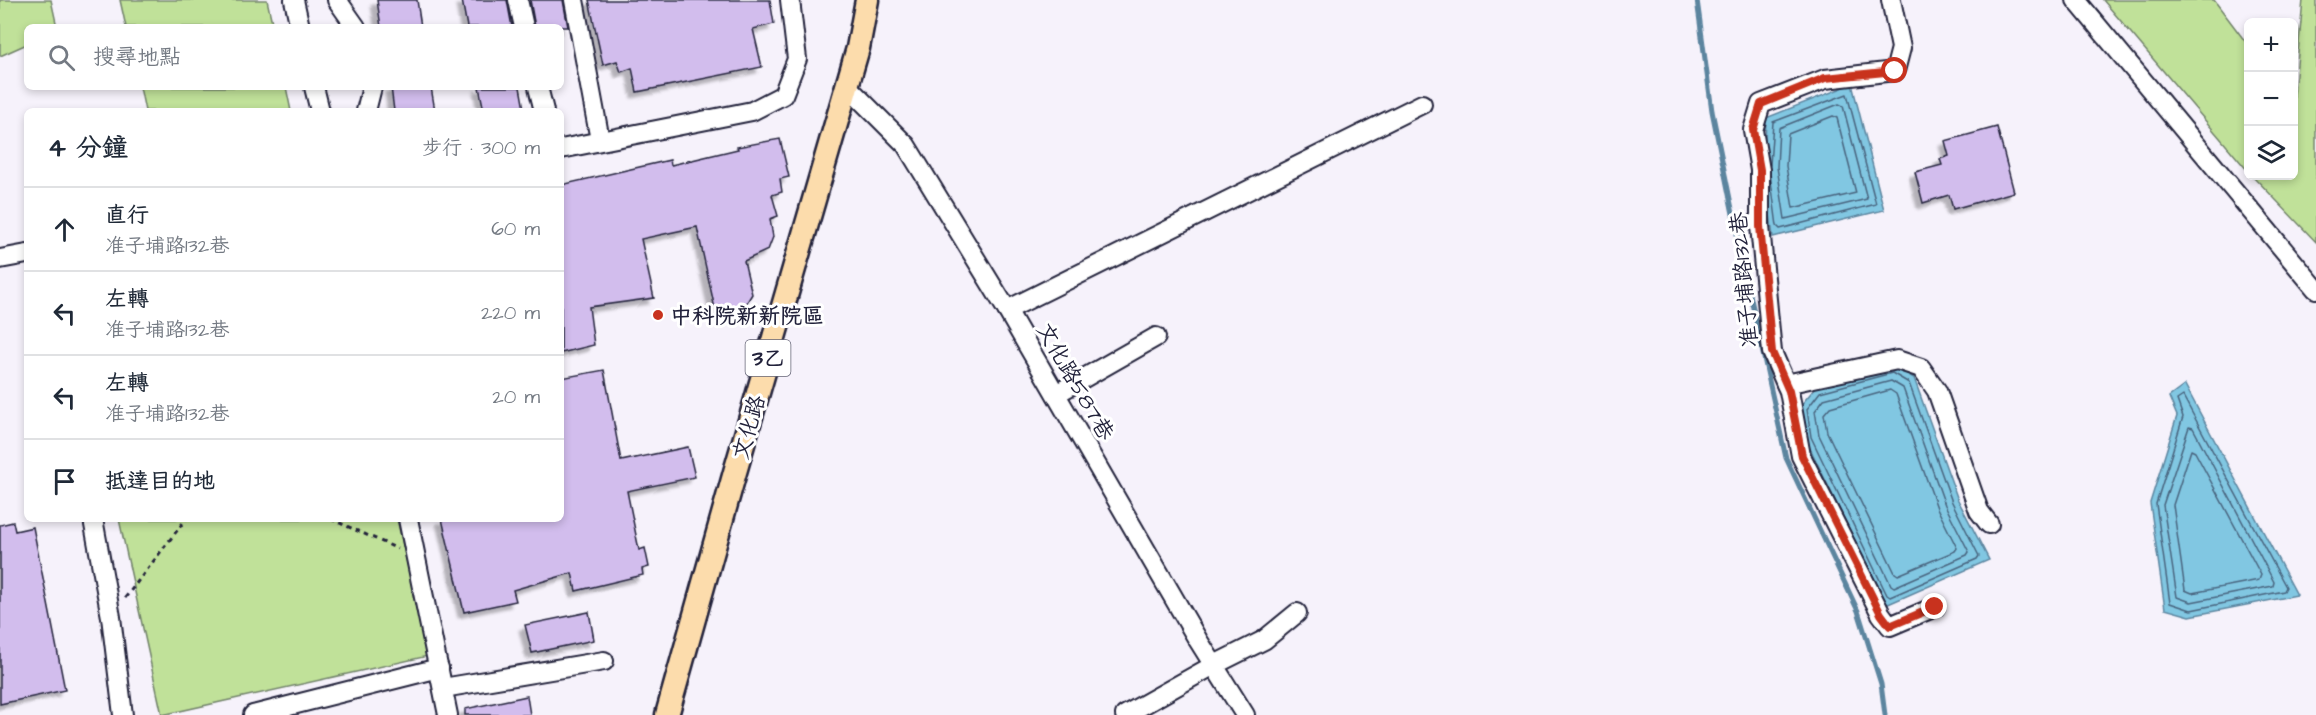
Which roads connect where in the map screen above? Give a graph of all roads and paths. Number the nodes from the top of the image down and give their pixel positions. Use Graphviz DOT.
graph roads {
  1 [pos="294,0"];
  2 [pos="337,0"];
  3 [pos="518,0"];
  4 [pos="574,0"];
  5 [pos="790,0"];
  6 [pos="867,0"];
  7 [pos="1891,0"];
  8 [pos="2076,0"];
  9 [pos="299,24"];
  10 [pos="355,24"];
  11 [pos="523,24"];
  12 [pos="847,86"];
  13 [pos="315,90"];
  14 [pos="371,90"];
  15 [pos="539,90"];
  16 [pos="1422,104"];
  17 [pos="319,108"];
  18 [pos="367,108"];
  19 [pos="543,108"];
  20 [pos="600,140"];
  21 [pos="564,148"];
  22 [pos="24,255"];
  23 [pos="0,259"];
  24 [pos="2316,289"];
  25 [pos="1008,310"];
  26 [pos="1156,337"];
  27 [pos="1786,384"];
  28 [pos="1056,394"];
  29 [pos="94,522"];
  30 [pos="184,522"];
  31 [pos="338,522"];
  32 [pos="409,522"];
  33 [pos="1989,524"];
  34 [pos="416,557"];
  35 [pos="1935,607"];
  36 [pos="1297,613"];
  37 [pos="111,617"];
  38 [pos="604,661"];
  39 [pos="1214,665"];
  40 [pos="439,668"];
  41 [pos="443,688"];
  42 [pos="123,715"];
  43 [pos="253,715"];
  44 [pos="448,715"];
  45 [pos="667,715"];
  46 [pos="1125,715"];
  47 [pos="1245,715"];
  1 -- 9 [label="lane"];
  2 -- 10 [label="lane"];
  3 -- 11 [label="lane"];
  4 -- 20 [label="lane"];
  5 -- 20 [label="lane"];
  6 -- 12 [label="main road, 文化路 / 3乙"];
  7 -- 27 [label="lane, 准子埔路132巷"];
  8 -- 24 [label="lane"];
  12 -- 25 [label="lane, 文化路587巷"];
  12 -- 45 [label="main road, 文化路 / 3乙"];
  13 -- 17 [label="lane"];
  14 -- 18 [label="lane"];
  15 -- 19 [label="lane"];
  16 -- 25 [label="lane"];
  20 -- 21 [label="lane"];
  22 -- 23 [label="lane"];
  25 -- 28 [label="lane, 文化路587巷"];
  26 -- 28 [label="lane"];
  27 -- 33 [label="lane"];
  27 -- 35 [label="lane, 准子埔路132巷"];
  28 -- 39 [label="lane, 文化路587巷"];
  29 -- 37 [label="lane"];
  30 -- 37 [label="path"];
  31 -- 34 [label="path"];
  32 -- 34 [label="lane"];
  34 -- 40 [label="lane"];
  36 -- 39 [label="lane"];
  37 -- 42 [label="lane"];
  38 -- 41 [label="lane"];
  39 -- 46 [label="lane"];
  39 -- 47 [label="lane, 文化路587巷"];
  40 -- 41 [label="lane"];
  40 -- 43 [label="lane"];
  41 -- 44 [label="lane"];
}
